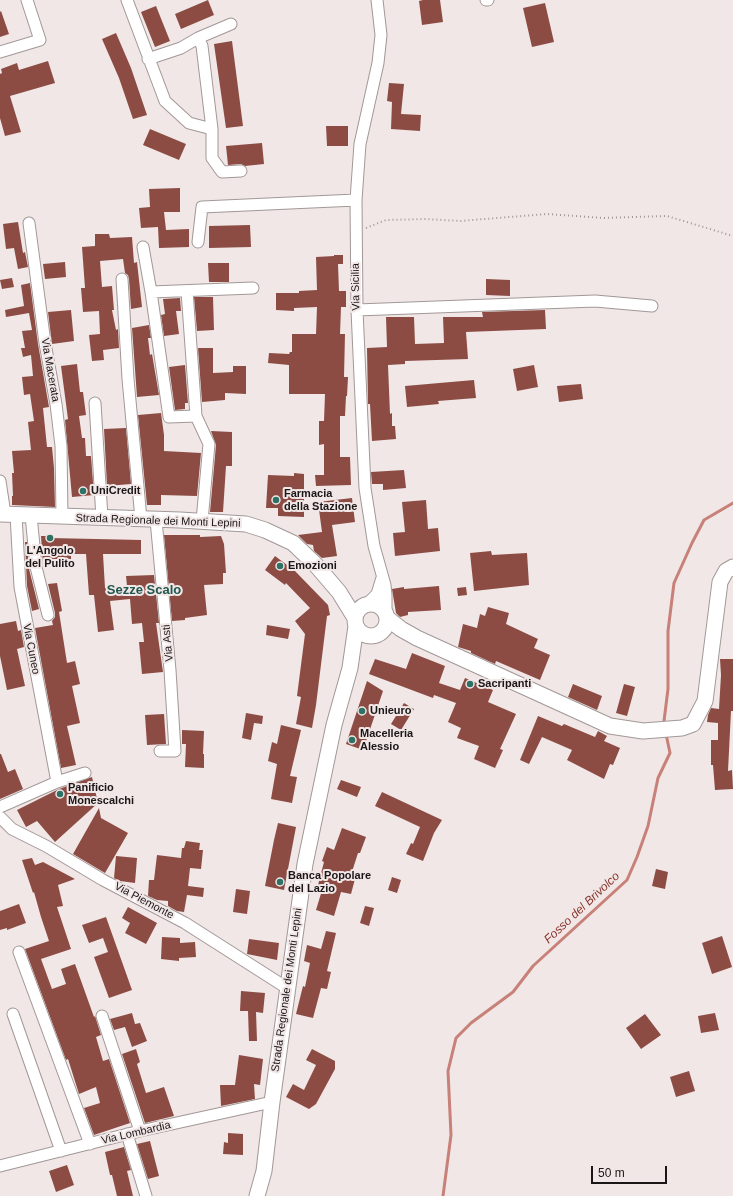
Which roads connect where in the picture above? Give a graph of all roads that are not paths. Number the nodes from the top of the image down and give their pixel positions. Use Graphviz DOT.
graph roads {
  1 [pos="27,0"];
  2 [pos="127,0"];
  3 [pos="377,0"];
  4 [pos="231,24"];
  5 [pos="198,38"];
  6 [pos="0,52"];
  7 [pos="148,59"];
  8 [pos="212,129"];
  9 [pos="241,171"];
  10 [pos="356,200"];
  11 [pos="30,223"];
  12 [pos="198,242"];
  13 [pos="143,247"];
  14 [pos="122,279"];
  15 [pos="253,288"];
  16 [pos="187,291"];
  17 [pos="151,292"];
  18 [pos="652,306"];
  19 [pos="356,310"];
  20 [pos="95,404"];
  21 [pos="196,416"];
  22 [pos="0,480"];
  23 [pos="7,514"];
  24 [pos="31,515"];
  25 [pos="62,517"];
  26 [pos="102,518"];
  27 [pos="148,520"];
  28 [pos="202,521"];
  29 [pos="733,567"];
  30 [pos="382,576"];
  31 [pos="339,592"];
  32 [pos="366,605"];
  33 [pos="48,615"];
  34 [pos="386,616"];
  35 [pos="356,622"];
  36 [pos="376,635"];
  37 [pos="417,638"];
  38 [pos="350,668"];
  39 [pos="160,751"];
  40 [pos="85,773"];
  41 [pos="57,782"];
  42 [pos="0,807"];
  43 [pos="0,817"];
  44 [pos="19,952"];
  45 [pos="287,988"];
  46 [pos="13,1014"];
  47 [pos="102,1016"];
  48 [pos="272,1102"];
  49 [pos="140,1131"];
  50 [pos="127,1134"];
  51 [pos="90,1144"];
  52 [pos="61,1150"];
  53 [pos="0,1166"];
  54 [pos="146,1196"];
  55 [pos="257,1196"];
  1 -- 6 [label="street"];
  2 -- 7 [label="street"];
  3 -- 10 [label="street, Via Sicilia"];
  4 -- 5 [label="street"];
  5 -- 7 [label="street"];
  5 -- 8 [label="street"];
  7 -- 8 [label="street"];
  8 -- 9 [label="street"];
  10 -- 12 [label="street"];
  10 -- 19 [label="street, Via Sicilia"];
  11 -- 25 [label="street, Via Macerata"];
  13 -- 17 [label="street"];
  14 -- 27 [label="street"];
  15 -- 16 [label="street"];
  16 -- 17 [label="street"];
  16 -- 21 [label="street"];
  17 -- 21 [label="street"];
  18 -- 19 [label="street"];
  19 -- 30 [label="street, Via Sicilia"];
  20 -- 26 [label="street"];
  21 -- 28 [label="street"];
  22 -- 23 [label="street, Via Cuneo"];
  23 -- 24 [label="street, Strada Regionale dei Monti Lepini"];
  23 -- 41 [label="street, Via Cuneo"];
  24 -- 25 [label="street, Strada Regionale dei Monti Lepini"];
  24 -- 33 [label="street"];
  25 -- 26 [label="street, Strada Regionale dei Monti Lepini"];
  26 -- 27 [label="street, Strada Regionale dei Monti Lepini"];
  27 -- 28 [label="street, Strada Regionale dei Monti Lepini"];
  27 -- 39 [label="street, Via Asti"];
  28 -- 31 [label="street, Strada Regionale dei Monti Lepini"];
  29 -- 37 [label="street"];
  30 -- 32 [label="street"];
  30 -- 34 [label="street, Via Sicilia"];
  31 -- 32 [label="street, Strada Regionale dei Monti Lepini"];
  31 -- 35 [label="street, Strada Regionale dei Monti Lepini"];
  32 -- 34 [label="street"];
  32 -- 35 [label="street"];
  34 -- 36 [label="street"];
  34 -- 37 [label="street"];
  35 -- 36 [label="street"];
  35 -- 38 [label="street, Strada Regionale dei Monti Lepini"];
  36 -- 37 [label="street"];
  36 -- 38 [label="street, Strada Regionale dei Monti Lepini"];
  38 -- 45 [label="street, Strada Regionale dei Monti Lepini"];
  40 -- 41 [label="street"];
  41 -- 42 [label="street"];
  43 -- 45 [label="street, Via Piemonte"];
  44 -- 51 [label="street"];
  45 -- 48 [label="street, Strada Regionale dei Monti Lepini"];
  46 -- 52 [label="street"];
  47 -- 49 [label="street"];
  48 -- 49 [label="street, Via Lombardia"];
  48 -- 55 [label="street, Strada Regionale dei Monti Lepini"];
  49 -- 50 [label="street, Via Lombardia"];
  50 -- 51 [label="street, Via Lombardia"];
  50 -- 54 [label="street"];
  51 -- 52 [label="street, Via Lombardia"];
  52 -- 53 [label="street, Via Lombardia"];
}
